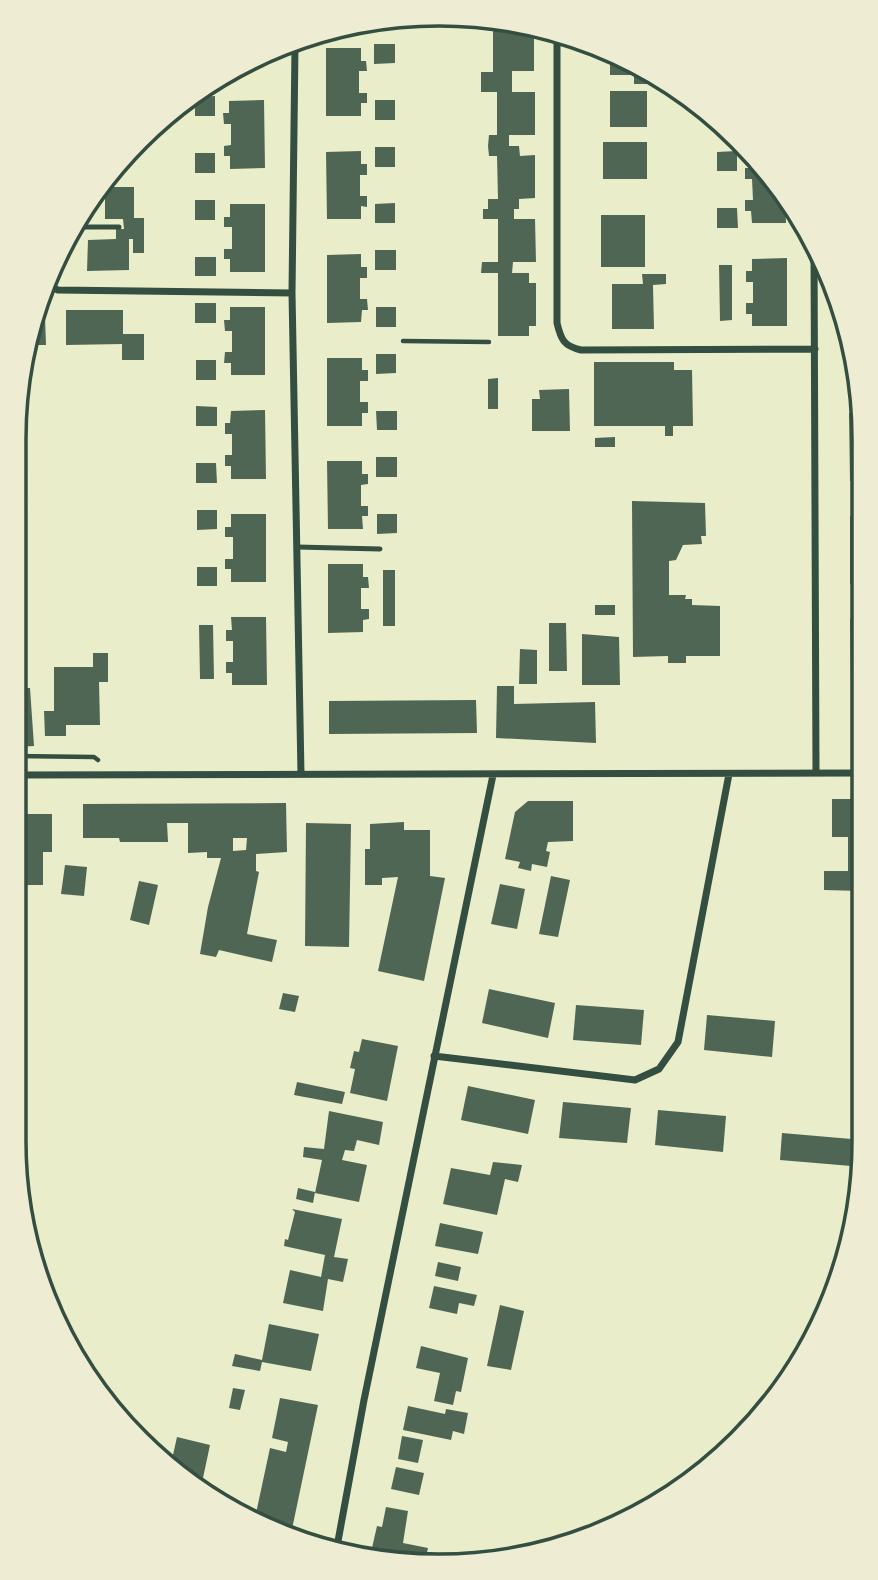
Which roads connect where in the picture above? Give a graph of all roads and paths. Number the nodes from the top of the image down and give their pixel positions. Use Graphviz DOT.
graph roads {
  1 [pos="557,43"];
  2 [pos="295,52"];
  3 [pos="86,227"];
  4 [pos="119,227"];
  5 [pos="814,268"];
  6 [pos="55,289"];
  7 [pos="292,293"];
  8 [pos="403,341"];
  9 [pos="489,342"];
  10 [pos="815,349"];
  11 [pos="297,547"];
  12 [pos="380,548"];
  13 [pos="816,773"];
  14 [pos="852,773"];
  15 [pos="301,774"];
  16 [pos="729,774"];
  17 [pos="26,775"];
  18 [pos="493,775"];
  19 [pos="434,1056"];
  20 [pos="338,1541"];
  1 -- 10 [label="street"];
  2 -- 7 [label="street"];
  3 -- 4 [label="lane"];
  5 -- 10 [label="street"];
  6 -- 7 [label="street"];
  7 -- 11 [label="street"];
  8 -- 9 [label="path"];
  10 -- 13 [label="street"];
  11 -- 12 [label="lane"];
  11 -- 15 [label="street"];
  13 -- 14 [label="street"];
  13 -- 16 [label="street"];
  15 -- 17 [label="street"];
  15 -- 18 [label="street"];
  16 -- 18 [label="street"];
  16 -- 19 [label="street"];
  18 -- 19 [label="street"];
  19 -- 20 [label="street"];
}
